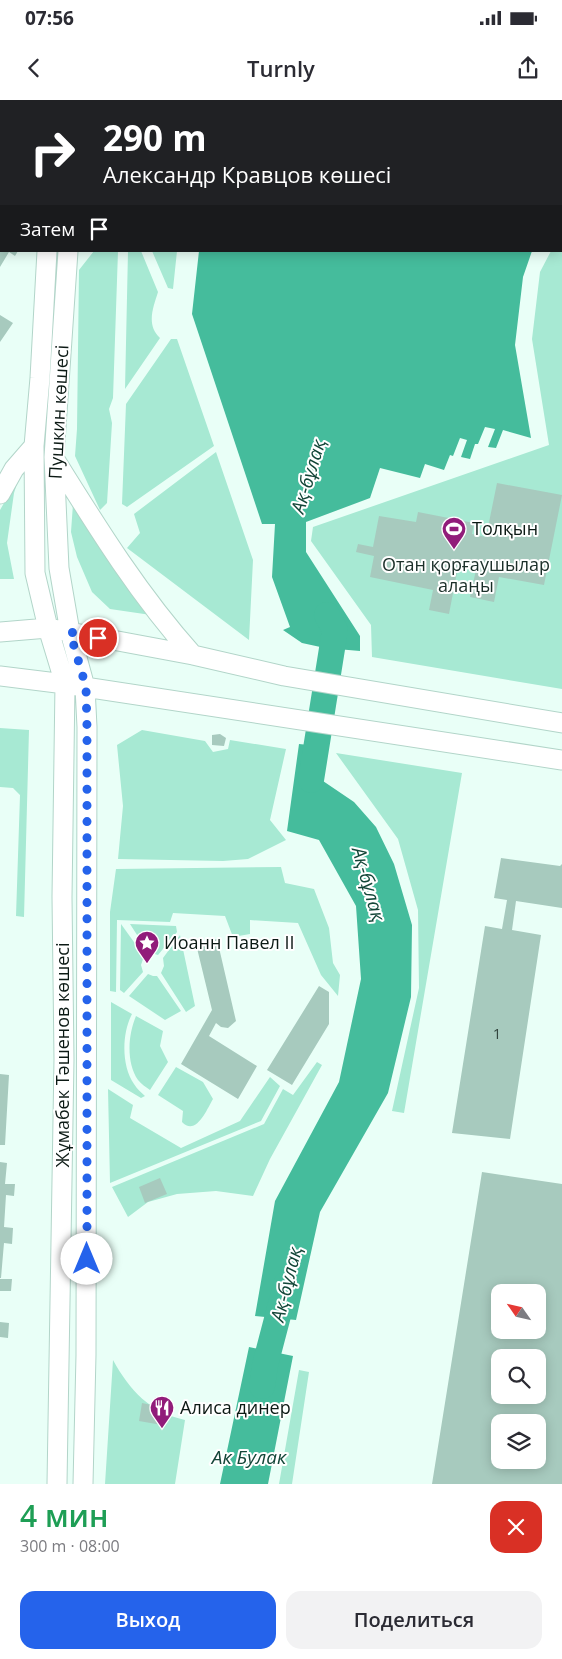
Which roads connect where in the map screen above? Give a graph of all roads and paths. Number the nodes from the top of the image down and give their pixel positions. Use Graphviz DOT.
graph roads {
  1 [pos="47,252"];
  2 [pos="68,252"];
  3 [pos="34,446"];
  4 [pos="54,457"];
  5 [pos="0,494"];
  6 [pos="48,628"];
  7 [pos="0,632"];
  8 [pos="70,632"];
  9 [pos="193,655"];
  10 [pos="0,676"];
  11 [pos="65,684"];
  12 [pos="86,687"];
  13 [pos="562,723"];
  14 [pos="562,760"];
  15 [pos="57,1484"];
  16 [pos="84,1484"];
  1 -- 3 [label="main road, Пушкин көшесі"];
  2 -- 4 [label="main road, Пушкин көшесі"];
  3 -- 5 [label="main road"];
  3 -- 6 [label="main road, Пушкин көшесі"];
  4 -- 8 [label="main road, Пушкин көшесі"];
  4 -- 9 [label="main road"];
  6 -- 7 [label="main road"];
  6 -- 8 [label="main road"];
  6 -- 11 [label="main road, Жұмабек Тәшенов көшесі"];
  8 -- 9 [label="main road"];
  8 -- 12 [label="main road, Жұмабек Тәшенов көшесі"];
  9 -- 13 [label="main road"];
  10 -- 11 [label="main road"];
  11 -- 12 [label="main road"];
  11 -- 15 [label="main road, Жұмабек Тәшенов көшесі"];
  12 -- 14 [label="main road"];
  12 -- 16 [label="main road, Жұмабек Тәшенов көшесі"];
}
